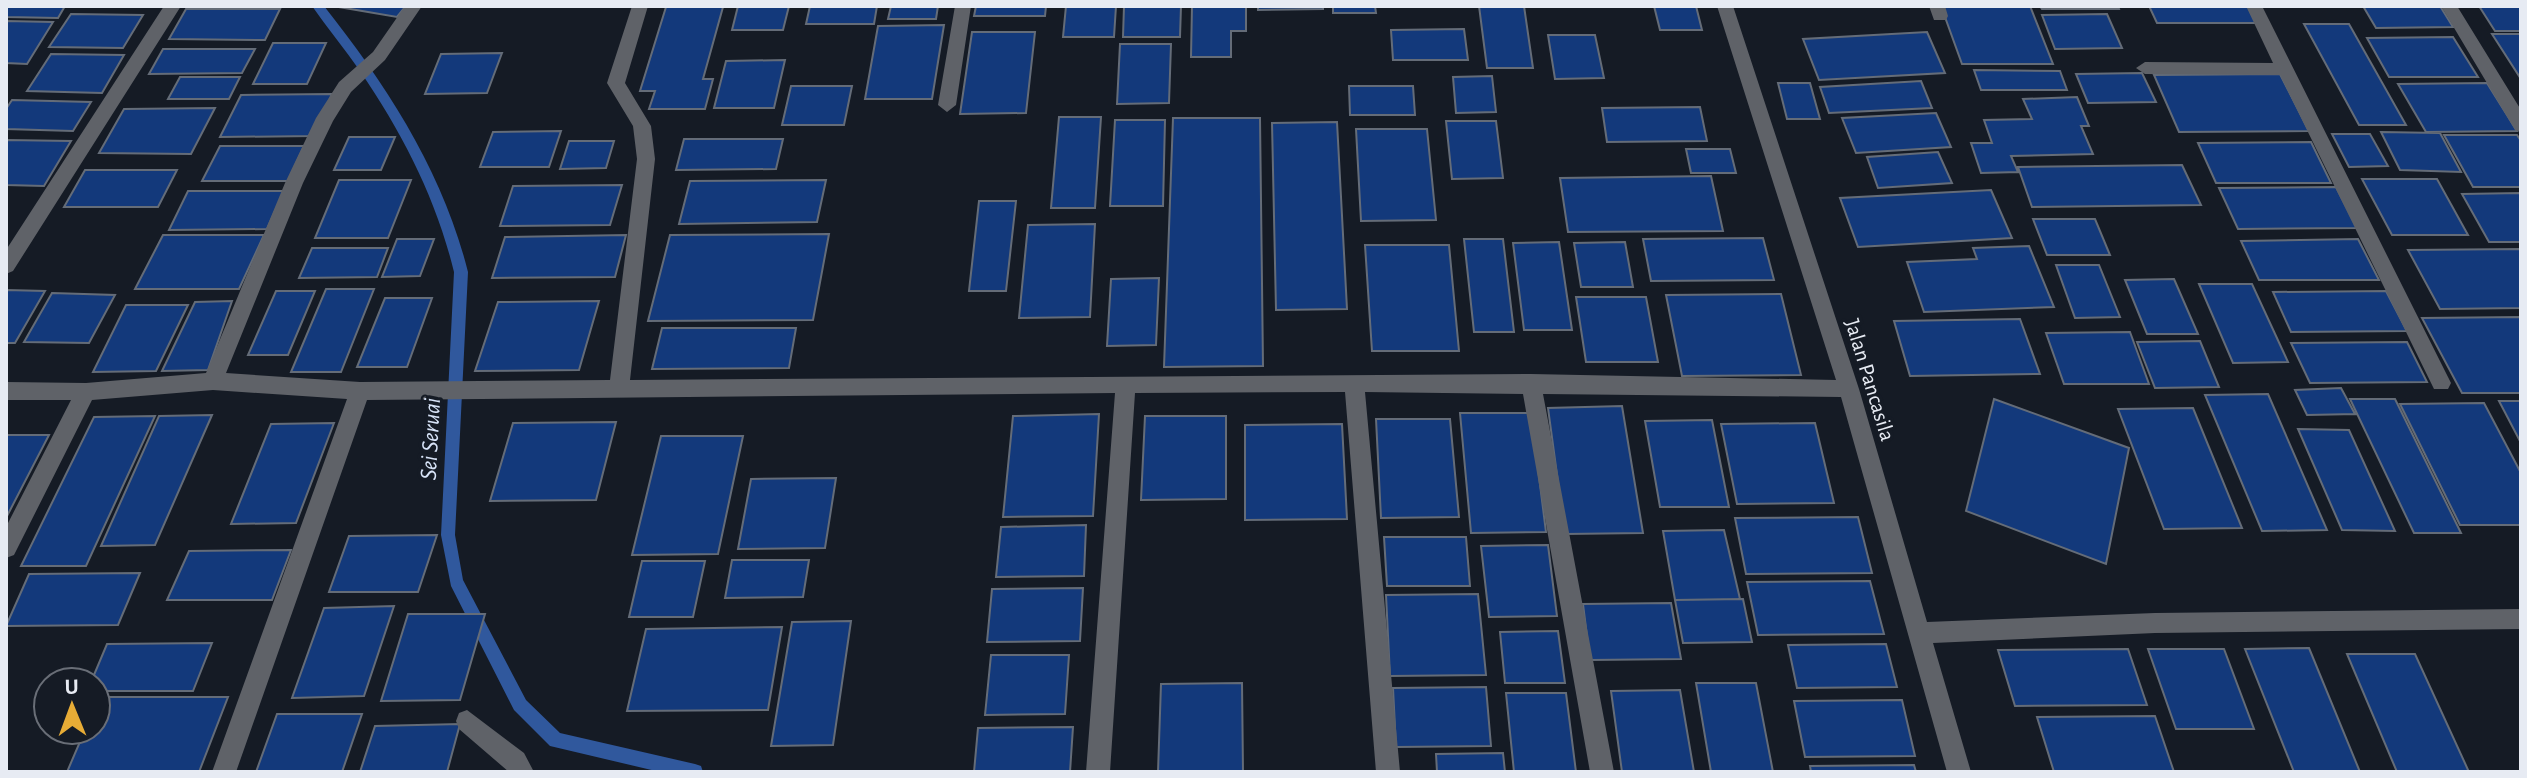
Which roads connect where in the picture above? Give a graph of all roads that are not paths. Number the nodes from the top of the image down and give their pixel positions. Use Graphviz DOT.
graph roads {
  1 [pos="173,6"];
  2 [pos="414,6"];
  3 [pos="640,6"];
  4 [pos="963,6"];
  5 [pos="1725,6"];
  6 [pos="2254,6"];
  7 [pos="2449,6"];
  8 [pos="2145,68"];
  9 [pos="2283,69"];
  10 [pos="947,105"];
  11 [pos="2521,125"];
  12 [pos="6,266"];
  13 [pos="213,381"];
  14 [pos="1354,383"];
  15 [pos="1531,383"];
  16 [pos="2441,383"];
  17 [pos="1126,386"];
  18 [pos="1849,389"];
  19 [pos="619,390"];
  20 [pos="6,391"];
  21 [pos="360,391"];
  22 [pos="86,392"];
  23 [pos="6,548"];
  24 [pos="2521,619"];
  25 [pos="1919,633"];
  26 [pos="467,721"];
  27 [pos="224,772"];
  28 [pos="522,772"];
  29 [pos="1098,772"];
  30 [pos="1388,772"];
  31 [pos="1602,772"];
  32 [pos="1959,772"];
  1 -- 12 [label="street"];
  2 -- 13 [label="street"];
  3 -- 19 [label="street"];
  4 -- 10 [label="street"];
  5 -- 18 [label="street, Jalan Pancasila"];
  6 -- 9 [label="street"];
  7 -- 11 [label="street"];
  8 -- 9 [label="street"];
  9 -- 16 [label="street"];
  13 -- 21 [label="street"];
  13 -- 22 [label="street"];
  14 -- 15 [label="street"];
  14 -- 17 [label="street"];
  14 -- 30 [label="street"];
  15 -- 18 [label="street"];
  15 -- 31 [label="street"];
  17 -- 19 [label="street"];
  17 -- 29 [label="street"];
  18 -- 25 [label="street, Jalan Pancasila"];
  19 -- 21 [label="street"];
  20 -- 22 [label="street"];
  21 -- 27 [label="street"];
  22 -- 23 [label="street"];
  24 -- 25 [label="street"];
  25 -- 32 [label="street, Jalan Pancasila"];
  26 -- 28 [label="street"];
}
